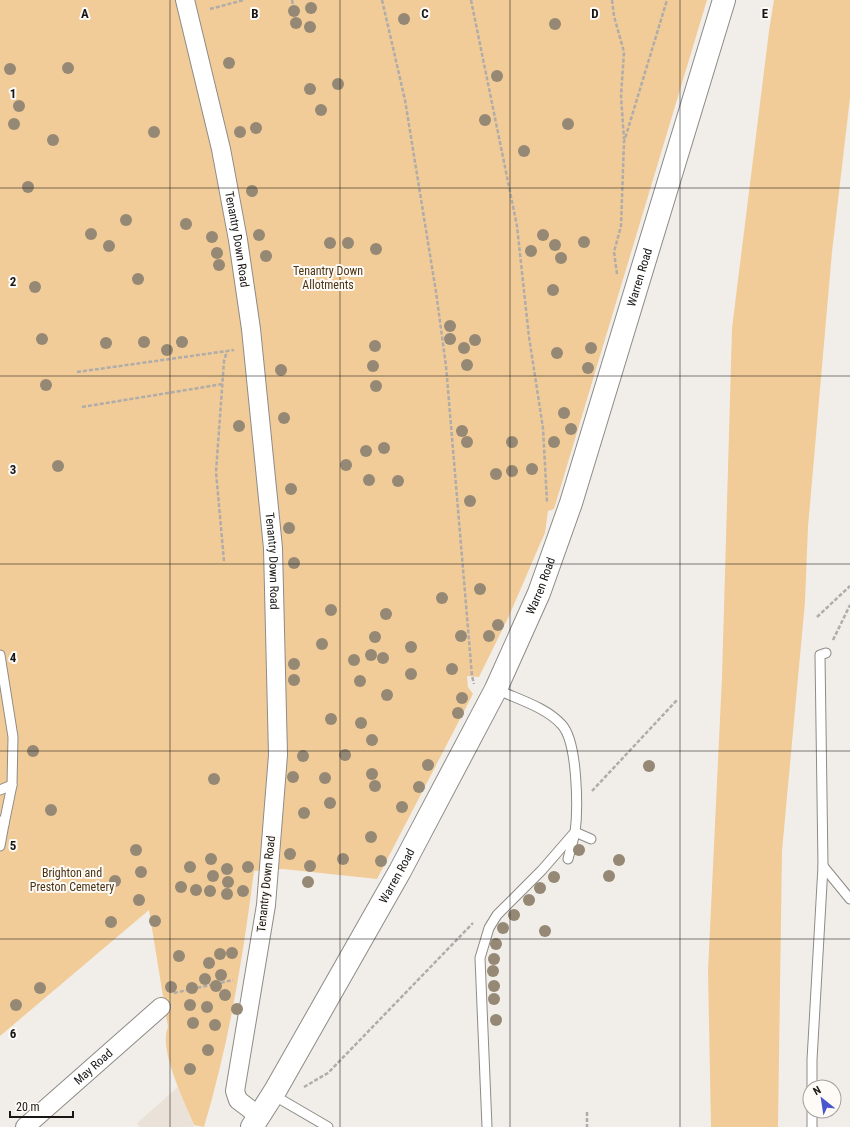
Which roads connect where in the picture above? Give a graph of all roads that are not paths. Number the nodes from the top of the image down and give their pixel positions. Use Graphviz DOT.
graph roads {
  1 [pos="185,0"];
  2 [pos="724,0"];
  3 [pos="826,653"];
  4 [pos="0,654"];
  5 [pos="487,688"];
  6 [pos="12,785"];
  7 [pos="0,790"];
  8 [pos="2,822"];
  9 [pos="575,832"];
  10 [pos="591,839"];
  11 [pos="0,846"];
  12 [pos="568,859"];
  13 [pos="823,866"];
  14 [pos="850,899"];
  15 [pos="164,1001"];
  16 [pos="812,1079"];
  17 [pos="275,1091"];
  18 [pos="255,1121"];
  19 [pos="25,1127"];
  20 [pos="328,1127"];
  21 [pos="487,1127"];
  1 -- 18 [label="street, Tenantry Down Road"];
  2 -- 5 [label="street, Warren Road"];
  3 -- 13 [label="lane"];
  4 -- 6 [label="lane"];
  5 -- 9 [label="lane"];
  5 -- 17 [label="street, Warren Road"];
  6 -- 7 [label="lane"];
  6 -- 8 [label="lane"];
  8 -- 11 [label="lane"];
  9 -- 10 [label="lane"];
  9 -- 12 [label="lane"];
  9 -- 21 [label="lane"];
  13 -- 14 [label="lane"];
  13 -- 16 [label="lane"];
  15 -- 19 [label="street, May Road"];
  17 -- 18 [label="street, Warren Road"];
  17 -- 20 [label="lane"];
}
